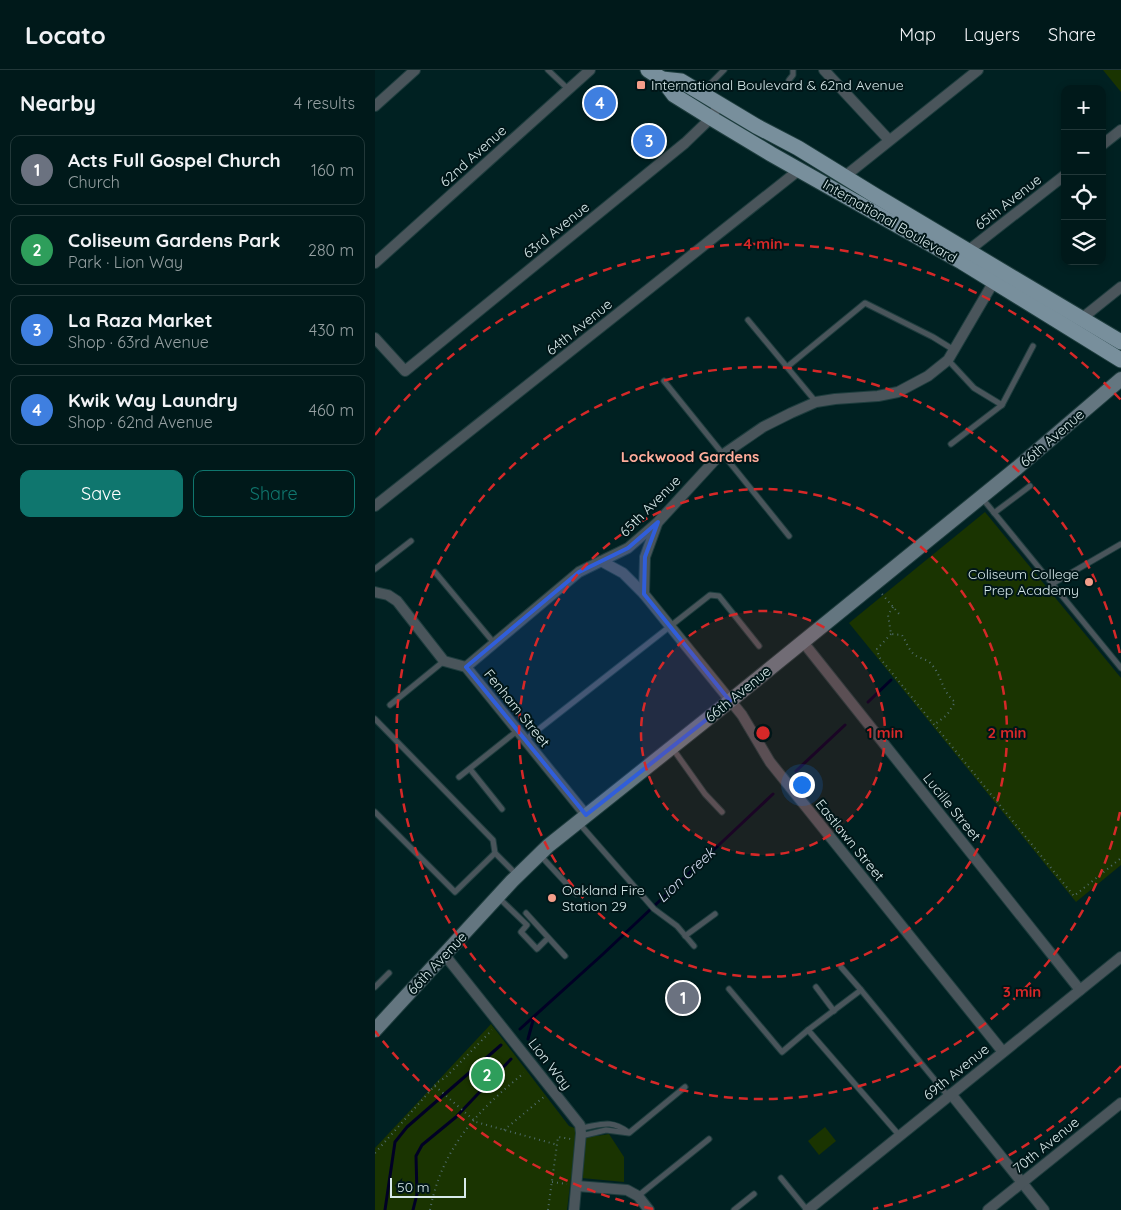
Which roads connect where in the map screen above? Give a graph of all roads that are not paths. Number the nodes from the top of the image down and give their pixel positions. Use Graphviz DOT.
graph roads {
  1 [pos="415,70"];
  2 [pos="548,70"];
  3 [pos="590,70"];
  4 [pos="648,70"];
  5 [pos="724,70"];
  6 [pos="793,70"];
  7 [pos="824,70"];
  8 [pos="978,70"];
  9 [pos="663,79"];
  10 [pos="789,80"];
  11 [pos="568,88"];
  12 [pos="701,93"];
  13 [pos="719,104"];
  14 [pos="375,106"];
  15 [pos="711,118"];
  16 [pos="1121,130"];
  17 [pos="889,140"];
  18 [pos="1106,142"];
  19 [pos="799,170"];
  20 [pos="844,177"];
  21 [pos="1061,178"];
  22 [pos="969,250"];
  23 [pos="375,263"];
  24 [pos="993,283"];
  25 [pos="1121,287"];
  26 [pos="1081,318"];
  27 [pos="749,320"];
  28 [pos="375,338"];
  29 [pos="1121,342"];
  30 [pos="1033,346"];
  31 [pos="954,350"];
  32 [pos="948,360"];
  33 [pos="1121,360"];
  34 [pos="787,367"];
  35 [pos="1121,379"];
  36 [pos="664,381"];
  37 [pos="816,402"];
  38 [pos="1002,405"];
  39 [pos="951,444"];
  40 [pos="723,453"];
  41 [pos="1030,486"];
  42 [pos="981,497"];
  43 [pos="375,506"];
  44 [pos="994,513"];
  45 [pos="658,522"];
  46 [pos="789,536"];
  47 [pos="411,541"];
  48 [pos="1121,544"];
  49 [pos="601,561"];
  50 [pos="375,569"];
  51 [pos="435,572"];
  52 [pos="1052,584"];
  53 [pos="375,592"];
  54 [pos="645,594"];
  55 [pos="670,626"];
  56 [pos="803,642"];
  57 [pos="494,644"];
  58 [pos="759,646"];
  59 [pos="444,661"];
  60 [pos="466,667"];
  61 [pos="1121,668"];
  62 [pos="730,701"];
  63 [pos="390,705"];
  64 [pos="375,719"];
  65 [pos="517,731"];
  66 [pos="525,740"];
  67 [pos="672,748"];
  68 [pos="470,768"];
  69 [pos="459,777"];
  70 [pos="502,809"];
  71 [pos="375,812"];
  72 [pos="722,812"];
  73 [pos="582,819"];
  74 [pos="495,853"];
  75 [pos="539,855"];
  76 [pos="517,876"];
  77 [pos="576,894"];
  78 [pos="498,897"];
  79 [pos="526,913"];
  80 [pos="715,914"];
  81 [pos="685,936"];
  82 [pos="548,938"];
  83 [pos="694,946"];
  84 [pos="443,954"];
  85 [pos="565,956"];
  86 [pos="1121,957"];
  87 [pos="841,967"];
  88 [pos="389,973"];
  89 [pos="375,987"];
  90 [pos="816,987"];
  91 [pos="729,989"];
  92 [pos="861,990"];
  93 [pos="1080,990"];
  94 [pos="834,1010"];
  95 [pos="375,1030"];
  96 [pos="809,1030"];
  97 [pos="1003,1052"];
  98 [pos="685,1087"];
  99 [pos="949,1095"];
  100 [pos="1121,1102"];
  101 [pos="581,1132"];
  102 [pos="899,1136"];
  103 [pos="709,1139"];
  104 [pos="781,1178"];
  105 [pos="1022,1182"];
  106 [pos="577,1186"];
  107 [pos="754,1194"];
  108 [pos="638,1196"];
  109 [pos="574,1210"];
  110 [pos="649,1210"];
  111 [pos="734,1210"];
  112 [pos="807,1210"];
  113 [pos="988,1210"];
  114 [pos="1045,1210"];
  1 -- 14 [label="street"];
  2 -- 11 [label="lane"];
  3 -- 11 [label="street, 62nd Avenue"];
  4 -- 9 [label="main road, International Boulevard"];
  5 -- 12 [label="lane"];
  6 -- 10 [label="lane"];
  7 -- 17 [label="street"];
  8 -- 17 [label="street"];
  9 -- 12 [label="main road, International Boulevard"];
  9 -- 15 [label="main road, International Boulevard"];
  11 -- 23 [label="street, 62nd Avenue"];
  12 -- 13 [label="main road, International Boulevard"];
  13 -- 15 [label="street, 63rd Avenue"];
  13 -- 20 [label="main road, International Boulevard"];
  15 -- 19 [label="main road, International Boulevard"];
  15 -- 28 [label="street, 63rd Avenue"];
  16 -- 18 [label="street"];
  17 -- 20 [label="street"];
  19 -- 24 [label="main road, International Boulevard"];
  19 -- 43 [label="street, 64th Avenue"];
  20 -- 22 [label="main road, International Boulevard"];
  21 -- 22 [label="street, 65th Avenue"];
  22 -- 26 [label="main road, International Boulevard"];
  24 -- 31 [label="street, 65th Avenue"];
  24 -- 33 [label="main road, International Boulevard"];
  25 -- 26 [label="street"];
  26 -- 29 [label="main road, International Boulevard"];
  27 -- 34 [label="lane"];
  30 -- 38 [label="lane"];
  31 -- 32 [label="street, 65th Avenue"];
  31 -- 34 [label="lane"];
  32 -- 37 [label="street, 65th Avenue"];
  32 -- 38 [label="lane"];
  34 -- 37 [label="lane"];
  35 -- 42 [label="street, 66th Avenue"];
  36 -- 40 [label="lane"];
  37 -- 40 [label="street, 65th Avenue"];
  38 -- 39 [label="lane"];
  40 -- 45 [label="street, 65th Avenue"];
  40 -- 46 [label="lane"];
  41 -- 44 [label="lane"];
  42 -- 44 [label="lane"];
  42 -- 56 [label="street, 66th Avenue"];
  44 -- 52 [label="lane"];
  45 -- 49 [label="street, 65th Avenue"];
  45 -- 54 [label="street"];
  47 -- 50 [label="lane"];
  48 -- 52 [label="lane"];
  49 -- 54 [label="street, Eastlawn Street"];
  49 -- 57 [label="street, 65th Avenue"];
  51 -- 57 [label="lane"];
  52 -- 61 [label="lane"];
  53 -- 59 [label="street"];
  54 -- 55 [label="street, Eastlawn Street"];
  55 -- 58 [label="lane"];
  55 -- 62 [label="street, Eastlawn Street"];
  55 -- 66 [label="lane"];
  56 -- 62 [label="street, 66th Avenue"];
  56 -- 93 [label="street, Lucille Street"];
  57 -- 60 [label="street, 65th Avenue"];
  59 -- 60 [label="street, Fenham Street"];
  59 -- 63 [label="lane"];
  60 -- 65 [label="street, Fenham Street"];
  62 -- 67 [label="street, 66th Avenue"];
  62 -- 97 [label="street, Eastlawn Street"];
  64 -- 74 [label="lane"];
  65 -- 66 [label="street, Fenham Street"];
  65 -- 68 [label="lane"];
  66 -- 73 [label="street, Fenham Street"];
  67 -- 72 [label="lane"];
  67 -- 73 [label="street, 66th Avenue"];
  68 -- 69 [label="lane"];
  68 -- 70 [label="lane"];
  71 -- 74 [label="lane"];
  73 -- 75 [label="street, 66th Avenue"];
  73 -- 81 [label="lane"];
  74 -- 76 [label="lane"];
  75 -- 76 [label="street, 66th Avenue"];
  75 -- 77 [label="lane"];
  76 -- 78 [label="street, 66th Avenue"];
  78 -- 82 [label="lane"];
  78 -- 84 [label="street, 66th Avenue"];
  79 -- 82 [label="lane"];
  80 -- 81 [label="lane"];
  81 -- 83 [label="lane"];
  82 -- 85 [label="lane"];
  84 -- 95 [label="street, 66th Avenue"];
  84 -- 101 [label="street, Lion Way"];
  86 -- 93 [label="street, 69th Avenue"];
  87 -- 92 [label="lane"];
  88 -- 89 [label="lane"];
  90 -- 94 [label="lane"];
  91 -- 96 [label="lane"];
  92 -- 94 [label="lane"];
  92 -- 99 [label="lane"];
  93 -- 97 [label="street, 69th Avenue"];
  94 -- 96 [label="lane"];
  96 -- 102 [label="lane"];
  97 -- 99 [label="street, 69th Avenue"];
  98 -- 101 [label="lane"];
  99 -- 102 [label="street, 69th Avenue"];
  99 -- 105 [label="street"];
  100 -- 105 [label="street, 70th Avenue"];
  101 -- 106 [label="street"];
  102 -- 112 [label="street, 69th Avenue"];
  103 -- 108 [label="lane"];
  104 -- 112 [label="lane"];
  105 -- 113 [label="street, 70th Avenue"];
  105 -- 114 [label="street"];
  106 -- 108 [label="street"];
  106 -- 109 [label="street"];
  107 -- 111 [label="lane"];
  108 -- 110 [label="street"];
}
